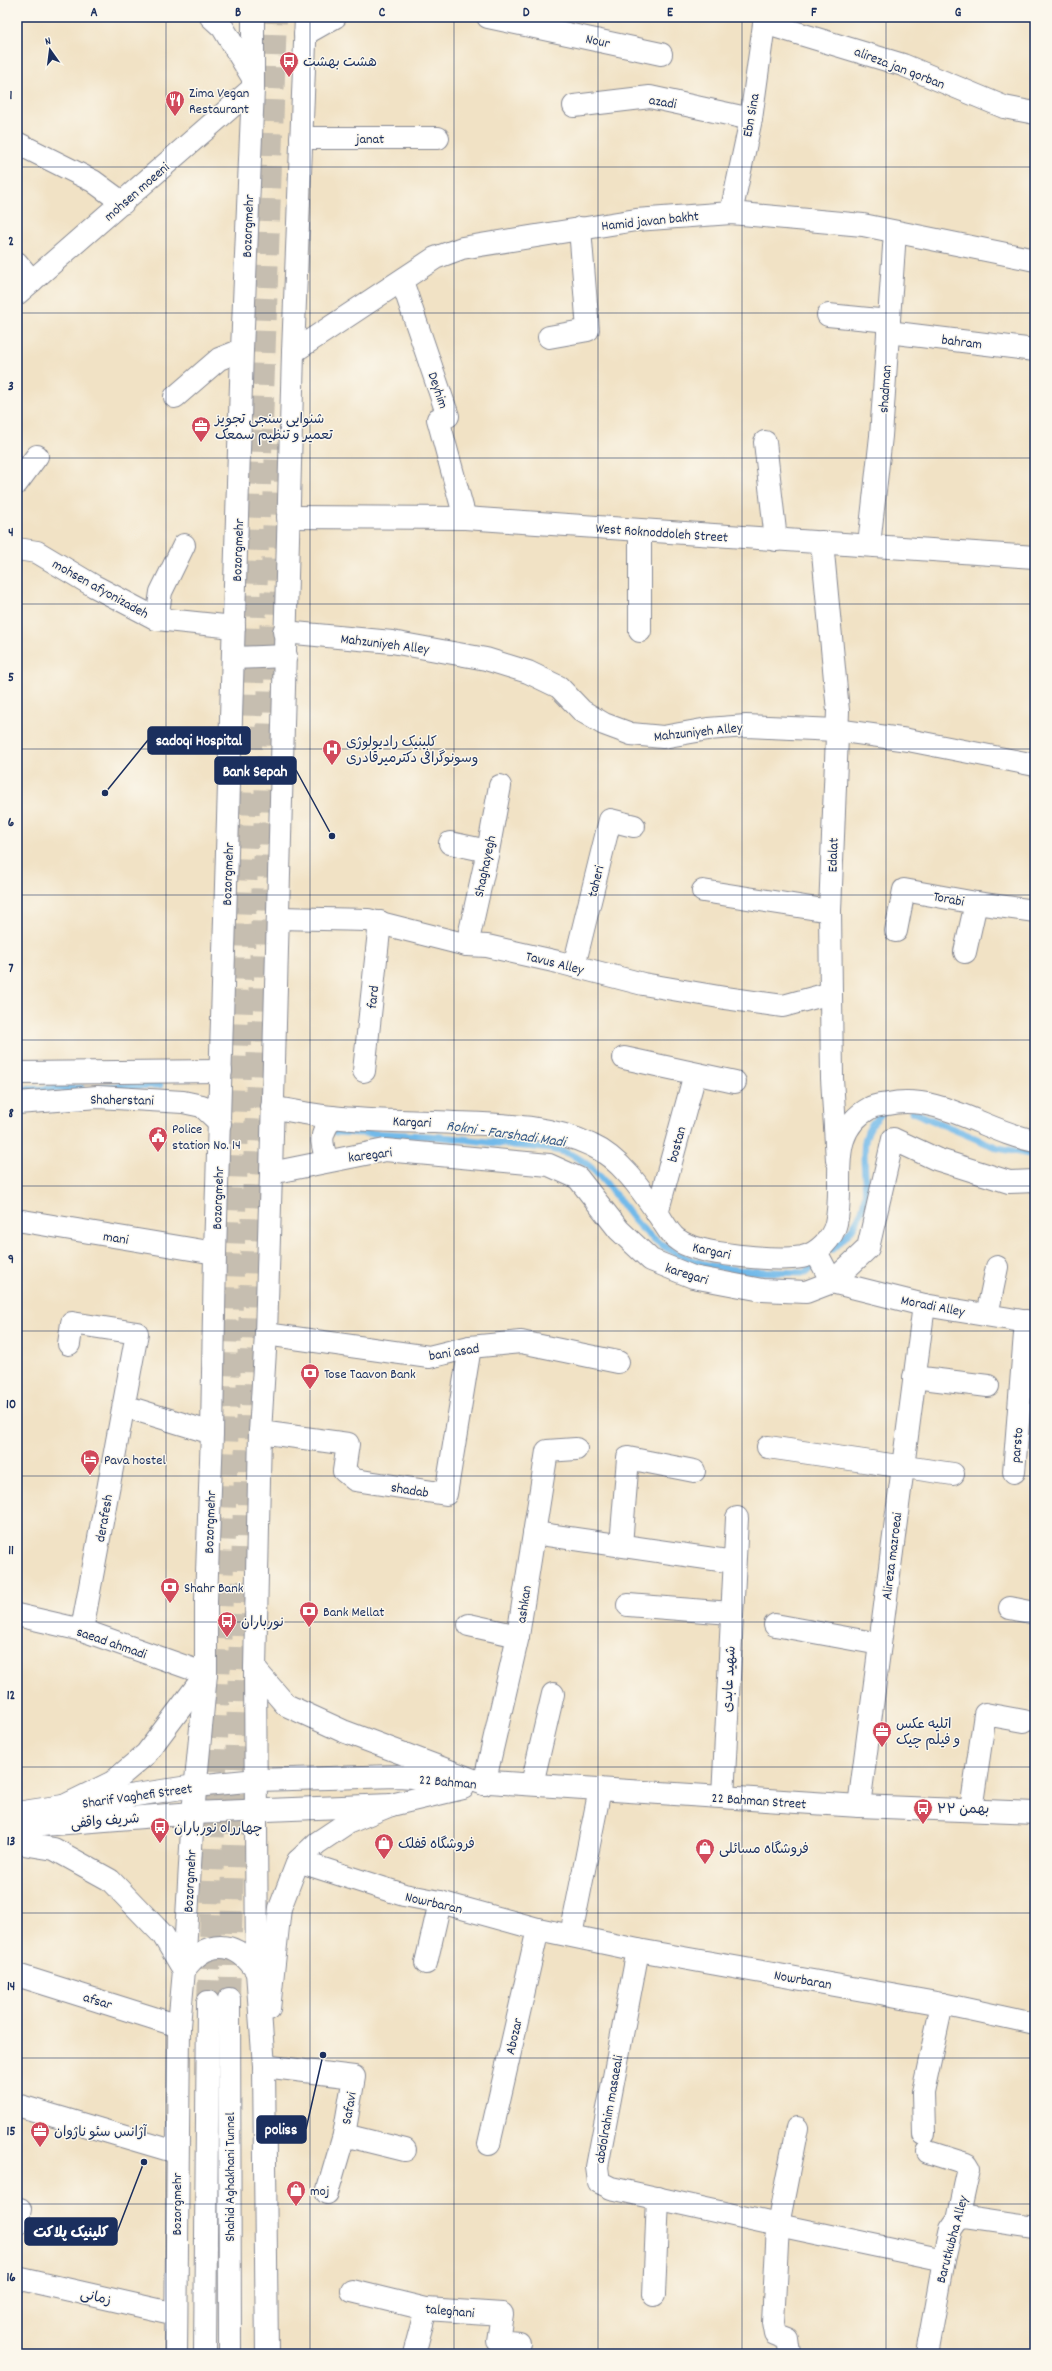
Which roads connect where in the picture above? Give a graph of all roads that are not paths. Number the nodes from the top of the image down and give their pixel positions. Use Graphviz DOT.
graph roads {
  1 [pos="211,17"];
  2 [pos="253,17"];
  3 [pos="335,17"];
  4 [pos="488,17"];
  5 [pos="764,20"];
  6 [pos="536,21"];
  7 [pos="306,26"];
  8 [pos="662,54"];
  9 [pos="253,83"];
  10 [pos="574,106"];
  11 [pos="1035,114"];
  12 [pos="751,119"];
  13 [pos="301,138"];
  14 [pos="438,138"];
  15 [pos="17,143"];
  16 [pos="123,203"];
  17 [pos="731,213"];
  18 [pos="580,228"];
  19 [pos="894,232"];
  20 [pos="1035,260"];
  21 [pos="17,263"];
  22 [pos="402,281"];
  23 [pos="24,288"];
  24 [pos="828,315"];
  25 [pos="889,327"];
  26 [pos="549,337"];
  27 [pos="242,350"];
  28 [pos="1035,350"];
  29 [pos="293,352"];
  30 [pos="175,397"];
  31 [pos="765,442"];
  32 [pos="37,456"];
  33 [pos="17,482"];
  34 [pos="288,517"];
  35 [pos="465,518"];
  36 [pos="640,531"];
  37 [pos="776,540"];
  38 [pos="822,542"];
  39 [pos="869,545"];
  40 [pos="184,546"];
  41 [pos="17,549"];
  42 [pos="1035,557"];
  43 [pos="157,619"];
  44 [pos="234,627"];
  45 [pos="640,630"];
  46 [pos="284,632"];
  47 [pos="286,656"];
  48 [pos="233,658"];
  49 [pos="836,730"];
  50 [pos="1035,765"];
  51 [pos="500,786"];
  52 [pos="634,826"];
  53 [pos="450,843"];
  54 [pos="488,851"];
  55 [pos="703,891"];
  56 [pos="976,904"];
  57 [pos="830,911"];
  58 [pos="1035,911"];
  59 [pos="278,918"];
  60 [pos="380,922"];
  61 [pos="896,931"];
  62 [pos="467,944"];
  63 [pos="964,952"];
  64 [pos="574,966"];
  65 [pos="831,993"];
  66 [pos="624,1058"];
  67 [pos="221,1071"];
  68 [pos="364,1071"];
  69 [pos="17,1073"];
  70 [pos="695,1074"];
  71 [pos="735,1082"];
  72 [pos="17,1103"];
  73 [pos="272,1107"];
  74 [pos="332,1118"];
  75 [pos="220,1123"];
  76 [pos="1034,1138"];
  77 [pos="327,1160"];
  78 [pos="837,1169"];
  79 [pos="271,1173"];
  80 [pos="1035,1181"];
  81 [pos="657,1213"];
  82 [pos="17,1220"];
  83 [pos="816,1252"];
  84 [pos="215,1253"];
  85 [pos="996,1267"];
  86 [pos="832,1282"];
  87 [pos="924,1305"];
  88 [pos="987,1315"];
  89 [pos="1030,1322"];
  90 [pos="266,1334"];
  91 [pos="69,1344"];
  92 [pos="470,1347"];
  93 [pos="618,1362"];
  94 [pos="914,1377"];
  95 [pos="988,1386"];
  96 [pos="124,1406"];
  97 [pos="260,1432"];
  98 [pos="212,1433"];
  99 [pos="768,1446"];
  100 [pos="576,1449"];
  101 [pos="903,1466"];
  102 [pos="694,1471"];
  103 [pos="1014,1472"];
  104 [pos="953,1474"];
  105 [pos="737,1518"];
  106 [pos="534,1533"];
  107 [pos="621,1545"];
  108 [pos="734,1562"];
  109 [pos="628,1605"];
  110 [pos="1010,1608"];
  111 [pos="731,1613"];
  112 [pos="1035,1613"];
  113 [pos="17,1615"];
  114 [pos="469,1625"];
  115 [pos="775,1625"];
  116 [pos="82,1630"];
  117 [pos="518,1636"];
  118 [pos="880,1644"];
  119 [pos="255,1669"];
  120 [pos="206,1674"];
  121 [pos="553,1694"];
  122 [pos="1024,1721"];
  123 [pos="257,1780"];
  124 [pos="484,1784"];
  125 [pos="532,1784"];
  126 [pos="195,1786"];
  127 [pos="600,1789"];
  128 [pos="723,1798"];
  129 [pos="391,1805"];
  130 [pos="64,1806"];
  131 [pos="859,1806"];
  132 [pos="257,1810"];
  133 [pos="971,1810"];
  134 [pos="17,1813"];
  135 [pos="193,1813"];
  136 [pos="1035,1813"];
  137 [pos="17,1827"];
  138 [pos="17,1843"];
  139 [pos="298,1861"];
  140 [pos="440,1902"];
  141 [pos="538,1929"];
  142 [pos="571,1935"];
  143 [pos="638,1950"];
  144 [pos="426,1963"];
  145 [pos="184,1970"];
  146 [pos="256,1972"];
  147 [pos="17,1975"];
  148 [pos="229,1999"];
  149 [pos="208,2002"];
  150 [pos="942,2004"];
  151 [pos="1035,2024"];
  152 [pos="179,2026"];
  153 [pos="264,2066"];
  154 [pos="17,2105"];
  155 [pos="797,2128"];
  156 [pos="344,2135"];
  157 [pos="489,2144"];
  158 [pos="405,2150"];
  159 [pos="176,2152"];
  160 [pos="327,2193"];
  161 [pos="658,2198"];
  162 [pos="958,2219"];
  163 [pos="778,2225"];
  164 [pos="1035,2227"];
  165 [pos="944,2260"];
  166 [pos="17,2278"];
  167 [pos="352,2291"];
  168 [pos="654,2295"];
  169 [pos="426,2309"];
  170 [pos="176,2314"];
  171 [pos="519,2343"];
  172 [pos="176,2354"];
  173 [pos="205,2354"];
  174 [pos="230,2354"];
  175 [pos="267,2354"];
  176 [pos="414,2354"];
  177 [pos="790,2354"];
  178 [pos="927,2354"];
  1 -- 9 [label="street"];
  2 -- 9 [label="street, Bozorgmehr"];
  3 -- 7 [label="street"];
  4 -- 6 [label="street, Nour"];
  5 -- 11 [label="street, alireza jan qorban"];
  5 -- 12 [label="street, Ebn Sina"];
  6 -- 8 [label="street, Nour"];
  7 -- 13 [label="street"];
  9 -- 16 [label="street, mohsen moeeni"];
  9 -- 27 [label="street, Bozorgmehr"];
  10 -- 12 [label="street, azadi"];
  12 -- 17 [label="street, Ebn Sina"];
  13 -- 14 [label="street, janat"];
  13 -- 29 [label="street"];
  15 -- 16 [label="street"];
  16 -- 23 [label="street, mohsen moeeni"];
  17 -- 18 [label="street, Hamid javan bakht"];
  17 -- 19 [label="street, Hamid javan bakht"];
  18 -- 22 [label="street, Hamid javan bakht"];
  18 -- 26 [label="street"];
  19 -- 20 [label="street, Hamid javan bakht"];
  19 -- 25 [label="street, shadman"];
  21 -- 23 [label="street"];
  22 -- 29 [label="street, Hamid javan bakht"];
  22 -- 35 [label="street, Deyhim"];
  24 -- 25 [label="street, bahram"];
  25 -- 28 [label="street, bahram"];
  25 -- 39 [label="street, shadman"];
  27 -- 30 [label="street"];
  27 -- 44 [label="street, Bozorgmehr"];
  29 -- 34 [label="street"];
  31 -- 37 [label="street"];
  32 -- 33 [label="street"];
  34 -- 35 [label="street, West Roknoddoleh Street"];
  34 -- 46 [label="street"];
  35 -- 36 [label="street, West Roknoddoleh Street"];
  36 -- 37 [label="street, West Roknoddoleh Street"];
  36 -- 45 [label="street"];
  37 -- 38 [label="street, West Roknoddoleh Street"];
  38 -- 39 [label="street, West Roknoddoleh Street"];
  38 -- 49 [label="street, Edalat"];
  39 -- 42 [label="street, West Roknoddoleh Street"];
  40 -- 43 [label="street"];
  41 -- 43 [label="street, mohsen afyonizadeh"];
  43 -- 44 [label="street, mohsen afyonizadeh"];
  44 -- 48 [label="street, Bozorgmehr"];
  46 -- 47 [label="street"];
  46 -- 49 [label="street, Mahzuniyeh Alley"];
  47 -- 48 [label="street"];
  47 -- 59 [label="street"];
  48 -- 67 [label="street, Bozorgmehr"];
  49 -- 50 [label="street, Mahzuniyeh Alley"];
  49 -- 57 [label="street, Edalat"];
  51 -- 54 [label="street, Shaghayegh"];
  52 -- 64 [label="street, taheri"];
  53 -- 54 [label="street"];
  54 -- 62 [label="street, Shaghayegh"];
  55 -- 57 [label="street"];
  56 -- 58 [label="street, Torabi"];
  56 -- 61 [label="street, Torabi"];
  56 -- 63 [label="street"];
  57 -- 65 [label="street, Edalat"];
  59 -- 60 [label="street, Tavus Alley"];
  59 -- 73 [label="street"];
  60 -- 62 [label="street, Tavus Alley"];
  60 -- 68 [label="street, fard"];
  62 -- 64 [label="street, Tavus Alley"];
  64 -- 65 [label="street, Tavus Alley"];
  65 -- 78 [label="street, Edalat"];
  66 -- 70 [label="street"];
  67 -- 69 [label="street, Shaherstani"];
  67 -- 75 [label="street, Bozorgmehr"];
  70 -- 71 [label="street"];
  70 -- 81 [label="street, bostan"];
  72 -- 75 [label="street, Shaherstani"];
  73 -- 74 [label="street, Kargari"];
  73 -- 79 [label="street"];
  74 -- 77 [label="street"];
  74 -- 81 [label="street, Kargari"];
  75 -- 84 [label="street, Bozorgmehr"];
  76 -- 78 [label="street"];
  77 -- 79 [label="street, karegari"];
  77 -- 86 [label="street, karegari"];
  78 -- 83 [label="street"];
  79 -- 90 [label="street"];
  80 -- 86 [label="street, karegari"];
  81 -- 83 [label="street, Kargari"];
  82 -- 84 [label="street, mani"];
  83 -- 86 [label="street"];
  84 -- 98 [label="street, Bozorgmehr"];
  85 -- 88 [label="street"];
  86 -- 87 [label="street, Moradi Alley"];
  87 -- 88 [label="street, Moradi Alley"];
  87 -- 94 [label="street, Alireza mazroeai"];
  88 -- 89 [label="street, Moradi Alley"];
  89 -- 103 [label="street, parsto"];
  90 -- 92 [label="street, bani asad"];
  90 -- 97 [label="street"];
  91 -- 96 [label="street, derafesh"];
  92 -- 93 [label="street, bani asad"];
  92 -- 97 [label="street, shadab"];
  94 -- 95 [label="street"];
  94 -- 101 [label="street, Alireza mazroeai"];
  96 -- 98 [label="street"];
  96 -- 116 [label="street, derafesh"];
  97 -- 119 [label="street"];
  98 -- 120 [label="street, Bozorgmehr"];
  99 -- 101 [label="street"];
  100 -- 106 [label="street, ashkan"];
  101 -- 104 [label="street"];
  101 -- 118 [label="street, Alireza mazroeai"];
  102 -- 107 [label="street"];
  105 -- 108 [label="street, شهید عابدی"];
  106 -- 107 [label="street"];
  106 -- 117 [label="street, ashkan"];
  107 -- 108 [label="street"];
  108 -- 111 [label="street, شهید عابدی"];
  109 -- 111 [label="street"];
  110 -- 112 [label="street"];
  111 -- 128 [label="street, شهید عابدی"];
  113 -- 116 [label="street, saead ahmadi"];
  114 -- 117 [label="street"];
  115 -- 118 [label="street"];
  116 -- 120 [label="street, saead ahmadi"];
  117 -- 124 [label="street, ashkan"];
  118 -- 131 [label="street, Alireza mazroeai"];
  119 -- 123 [label="street"];
  119 -- 124 [label="street"];
  120 -- 126 [label="street, Bozorgmehr"];
  120 -- 130 [label="street"];
  121 -- 125 [label="street"];
  122 -- 133 [label="street"];
  123 -- 124 [label="street, 22 Bahman"];
  123 -- 126 [label="street, Sharif Vaghefi Street"];
  123 -- 132 [label="street"];
  124 -- 125 [label="street, 22 Bahman Street"];
  124 -- 129 [label="street, 22 Bahman"];
  125 -- 127 [label="street, 22 Bahman Street"];
  126 -- 130 [label="street, Sharif Vaghefi Street"];
  126 -- 135 [label="street, Bozorgmehr"];
  127 -- 128 [label="street, 22 Bahman Street"];
  127 -- 142 [label="street"];
  128 -- 131 [label="street, 22 Bahman Street"];
  129 -- 132 [label="street, 22 Bahman"];
  129 -- 139 [label="street"];
  130 -- 134 [label="street, Sharif Vaghefi Street"];
  131 -- 133 [label="street, 22 Bahman Street"];
  132 -- 135 [label="street, شریف واقفی"];
  132 -- 146 [label="street"];
  133 -- 136 [label="street, 22 Bahman Street"];
  135 -- 137 [label="street, شریف واقفی"];
  135 -- 145 [label="street, Bozorgmehr"];
  138 -- 145 [label="street"];
  139 -- 140 [label="street, Nowrbaran"];
  139 -- 153 [label="street"];
  140 -- 141 [label="street, Nowrbaran"];
  140 -- 144 [label="street"];
  141 -- 142 [label="street, Nowrbaran"];
  141 -- 157 [label="street, Abozar"];
  142 -- 143 [label="street, Nowrbaran"];
  143 -- 150 [label="street, Nowrbaran"];
  143 -- 161 [label="street, abdolrahim masaeali"];
  145 -- 146 [label="street"];
  145 -- 152 [label="street, Bozorgmehr"];
  146 -- 153 [label="street"];
  147 -- 152 [label="street, afsar"];
  148 -- 174 [label="street, Shahid Aghakhani Tunnel"];
  149 -- 173 [label="street, Shahid Aghakhani Tunnel"];
  150 -- 151 [label="street, Nowrbaran"];
  150 -- 162 [label="street, Barutkubha Alley"];
  152 -- 159 [label="street, Bozorgmehr"];
  153 -- 156 [label="street, Safavi"];
  153 -- 175 [label="street"];
  154 -- 159 [label="street"];
  155 -- 163 [label="street"];
  156 -- 158 [label="street, Safavi"];
  156 -- 160 [label="street, Safavi"];
  159 -- 170 [label="street, Bozorgmehr"];
  161 -- 163 [label="street, abdolrahim masaeali"];
  161 -- 168 [label="street"];
  162 -- 164 [label="street"];
  162 -- 165 [label="street, Barutkubha Alley"];
  163 -- 165 [label="street, abdolrahim masaeali"];
  163 -- 177 [label="street"];
  165 -- 178 [label="street, Barutkubha Alley"];
  166 -- 170 [label="street, زمانی"];
  167 -- 169 [label="street, taleghani"];
  169 -- 171 [label="street, taleghani"];
  169 -- 176 [label="street"];
  170 -- 172 [label="street, Bozorgmehr"];
}
